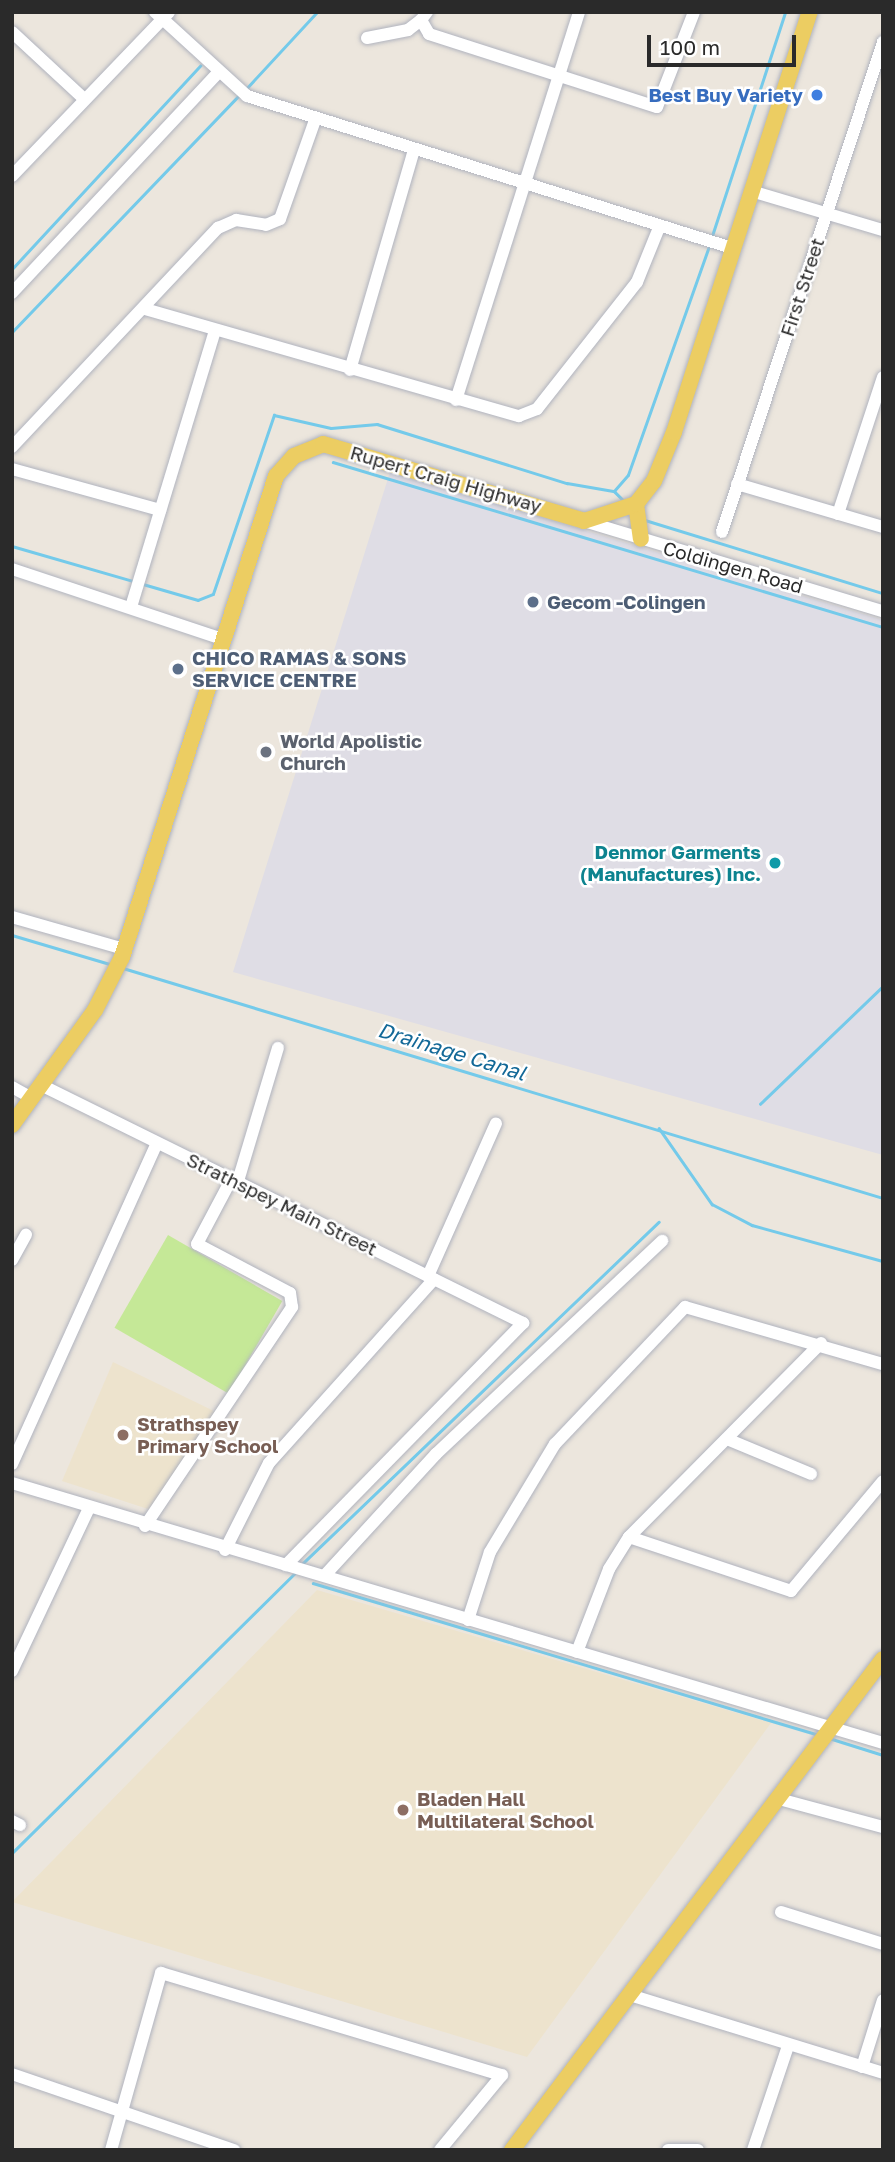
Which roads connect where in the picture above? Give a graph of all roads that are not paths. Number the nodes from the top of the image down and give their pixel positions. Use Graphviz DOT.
graph roads {
  1 [pos="579,12"];
  2 [pos="694,12"];
  3 [pos="810,12"];
  4 [pos="162,15"];
  5 [pos="424,16"];
  6 [pos="12,32"];
  7 [pos="367,38"];
  8 [pos="883,42"];
  9 [pos="218,73"];
  10 [pos="557,78"];
  11 [pos="84,99"];
  12 [pos="315,120"];
  13 [pos="414,150"];
  14 [pos="12,176"];
  15 [pos="522,183"];
  16 [pos="751,191"];
  17 [pos="827,213"];
  18 [pos="660,225"];
  19 [pos="883,230"];
  20 [pos="732,248"];
  21 [pos="12,293"];
  22 [pos="145,309"];
  23 [pos="215,331"];
  24 [pos="350,370"];
  25 [pos="883,377"];
  26 [pos="456,400"];
  27 [pos="12,447"];
  28 [pos="12,469"];
  29 [pos="737,484"];
  30 [pos="636,504"];
  31 [pos="160,510"];
  32 [pos="838,514"];
  33 [pos="584,521"];
  34 [pos="883,527"];
  35 [pos="722,532"];
  36 [pos="641,540"];
  37 [pos="12,569"];
  38 [pos="131,607"];
  39 [pos="883,611"];
  40 [pos="223,639"];
  41 [pos="12,917"];
  42 [pos="123,953"];
  43 [pos="278,1048"];
  44 [pos="12,1087"];
  45 [pos="36,1092"];
  46 [pos="496,1123"];
  47 [pos="12,1125"];
  48 [pos="157,1143"];
  49 [pos="235,1179"];
  50 [pos="26,1235"];
  51 [pos="662,1241"];
  52 [pos="12,1260"];
  53 [pos="431,1278"];
  54 [pos="821,1343"];
  55 [pos="883,1364"];
  56 [pos="727,1439"];
  57 [pos="12,1464"];
  58 [pos="811,1475"];
  59 [pos="883,1481"];
  60 [pos="12,1483"];
  61 [pos="89,1508"];
  62 [pos="145,1526"];
  63 [pos="629,1537"];
  64 [pos="225,1550"];
  65 [pos="286,1565"];
  66 [pos="326,1574"];
  67 [pos="468,1620"];
  68 [pos="577,1652"];
  69 [pos="883,1659"];
  70 [pos="12,1671"];
  71 [pos="832,1728"];
  72 [pos="883,1743"];
  73 [pos="779,1799"];
  74 [pos="883,1827"];
  75 [pos="781,1912"];
  76 [pos="883,1944"];
  77 [pos="634,1996"];
  78 [pos="883,2000"];
  79 [pos="788,2046"];
  80 [pos="862,2067"];
  81 [pos="883,2073"];
  82 [pos="12,2074"];
  83 [pos="124,2107"];
  84 [pos="111,2150"];
  85 [pos="234,2150"];
  86 [pos="440,2150"];
  87 [pos="512,2150"];
  88 [pos="668,2150"];
  89 [pos="698,2150"];
  90 [pos="753,2150"];
  1 -- 10 [label="street"];
  2 -- 10 [label="street"];
  3 -- 16 [label="main road"];
  4 -- 9 [label="street"];
  4 -- 11 [label="street"];
  5 -- 7 [label="street"];
  5 -- 10 [label="street"];
  6 -- 11 [label="street"];
  8 -- 17 [label="street, First Street"];
  9 -- 12 [label="street"];
  9 -- 21 [label="street"];
  10 -- 15 [label="street"];
  11 -- 14 [label="street"];
  12 -- 13 [label="street"];
  12 -- 22 [label="street"];
  13 -- 15 [label="street"];
  13 -- 24 [label="street"];
  15 -- 18 [label="street"];
  15 -- 26 [label="street"];
  16 -- 17 [label="street"];
  16 -- 20 [label="main road"];
  17 -- 19 [label="street"];
  17 -- 29 [label="street, First Street"];
  18 -- 20 [label="street"];
  18 -- 26 [label="street"];
  20 -- 30 [label="main road"];
  22 -- 23 [label="street"];
  22 -- 27 [label="street"];
  23 -- 24 [label="street"];
  23 -- 31 [label="street"];
  24 -- 26 [label="street"];
  25 -- 32 [label="street"];
  28 -- 31 [label="street"];
  29 -- 32 [label="street"];
  29 -- 35 [label="street, First Street"];
  30 -- 33 [label="main road"];
  30 -- 36 [label="main road"];
  31 -- 38 [label="street"];
  32 -- 34 [label="street"];
  33 -- 36 [label="street, Coldingen Road"];
  33 -- 40 [label="main road, Rupert Craig Highway"];
  36 -- 39 [label="street, Coldingen Road"];
  37 -- 38 [label="street"];
  38 -- 40 [label="street"];
  40 -- 42 [label="main road, Rupert Craig Highway"];
  41 -- 42 [label="street"];
  42 -- 45 [label="main road, Rupert Craig Highway"];
  43 -- 49 [label="street"];
  44 -- 45 [label="street, Strathspey Main Street"];
  45 -- 47 [label="main road, Rupert Craig Highway"];
  45 -- 48 [label="street, Strathspey Main Street"];
  46 -- 53 [label="street"];
  48 -- 49 [label="street, Strathspey Main Street"];
  48 -- 57 [label="street"];
  49 -- 53 [label="street, Strathspey Main Street"];
  49 -- 62 [label="street"];
  50 -- 52 [label="street"];
  51 -- 66 [label="street"];
  53 -- 64 [label="street"];
  53 -- 65 [label="street, Strathspey Main Street"];
  54 -- 55 [label="street"];
  54 -- 56 [label="street"];
  54 -- 67 [label="street"];
  56 -- 58 [label="street"];
  56 -- 63 [label="street"];
  59 -- 63 [label="street"];
  60 -- 61 [label="street"];
  61 -- 62 [label="street"];
  61 -- 70 [label="street"];
  62 -- 64 [label="street"];
  63 -- 68 [label="street"];
  64 -- 65 [label="street"];
  65 -- 66 [label="street"];
  66 -- 67 [label="street"];
  67 -- 68 [label="street"];
  68 -- 71 [label="street"];
  69 -- 71 [label="main road"];
  71 -- 72 [label="street"];
  71 -- 73 [label="main road"];
  73 -- 74 [label="street"];
  73 -- 77 [label="main road"];
  75 -- 76 [label="street"];
  77 -- 79 [label="street"];
  77 -- 87 [label="main road"];
  78 -- 80 [label="street"];
  79 -- 80 [label="street"];
  79 -- 90 [label="street"];
  80 -- 81 [label="street"];
  82 -- 83 [label="street"];
  83 -- 84 [label="street"];
  83 -- 85 [label="street"];
  83 -- 86 [label="street"];
  88 -- 89 [label="street"];
}
